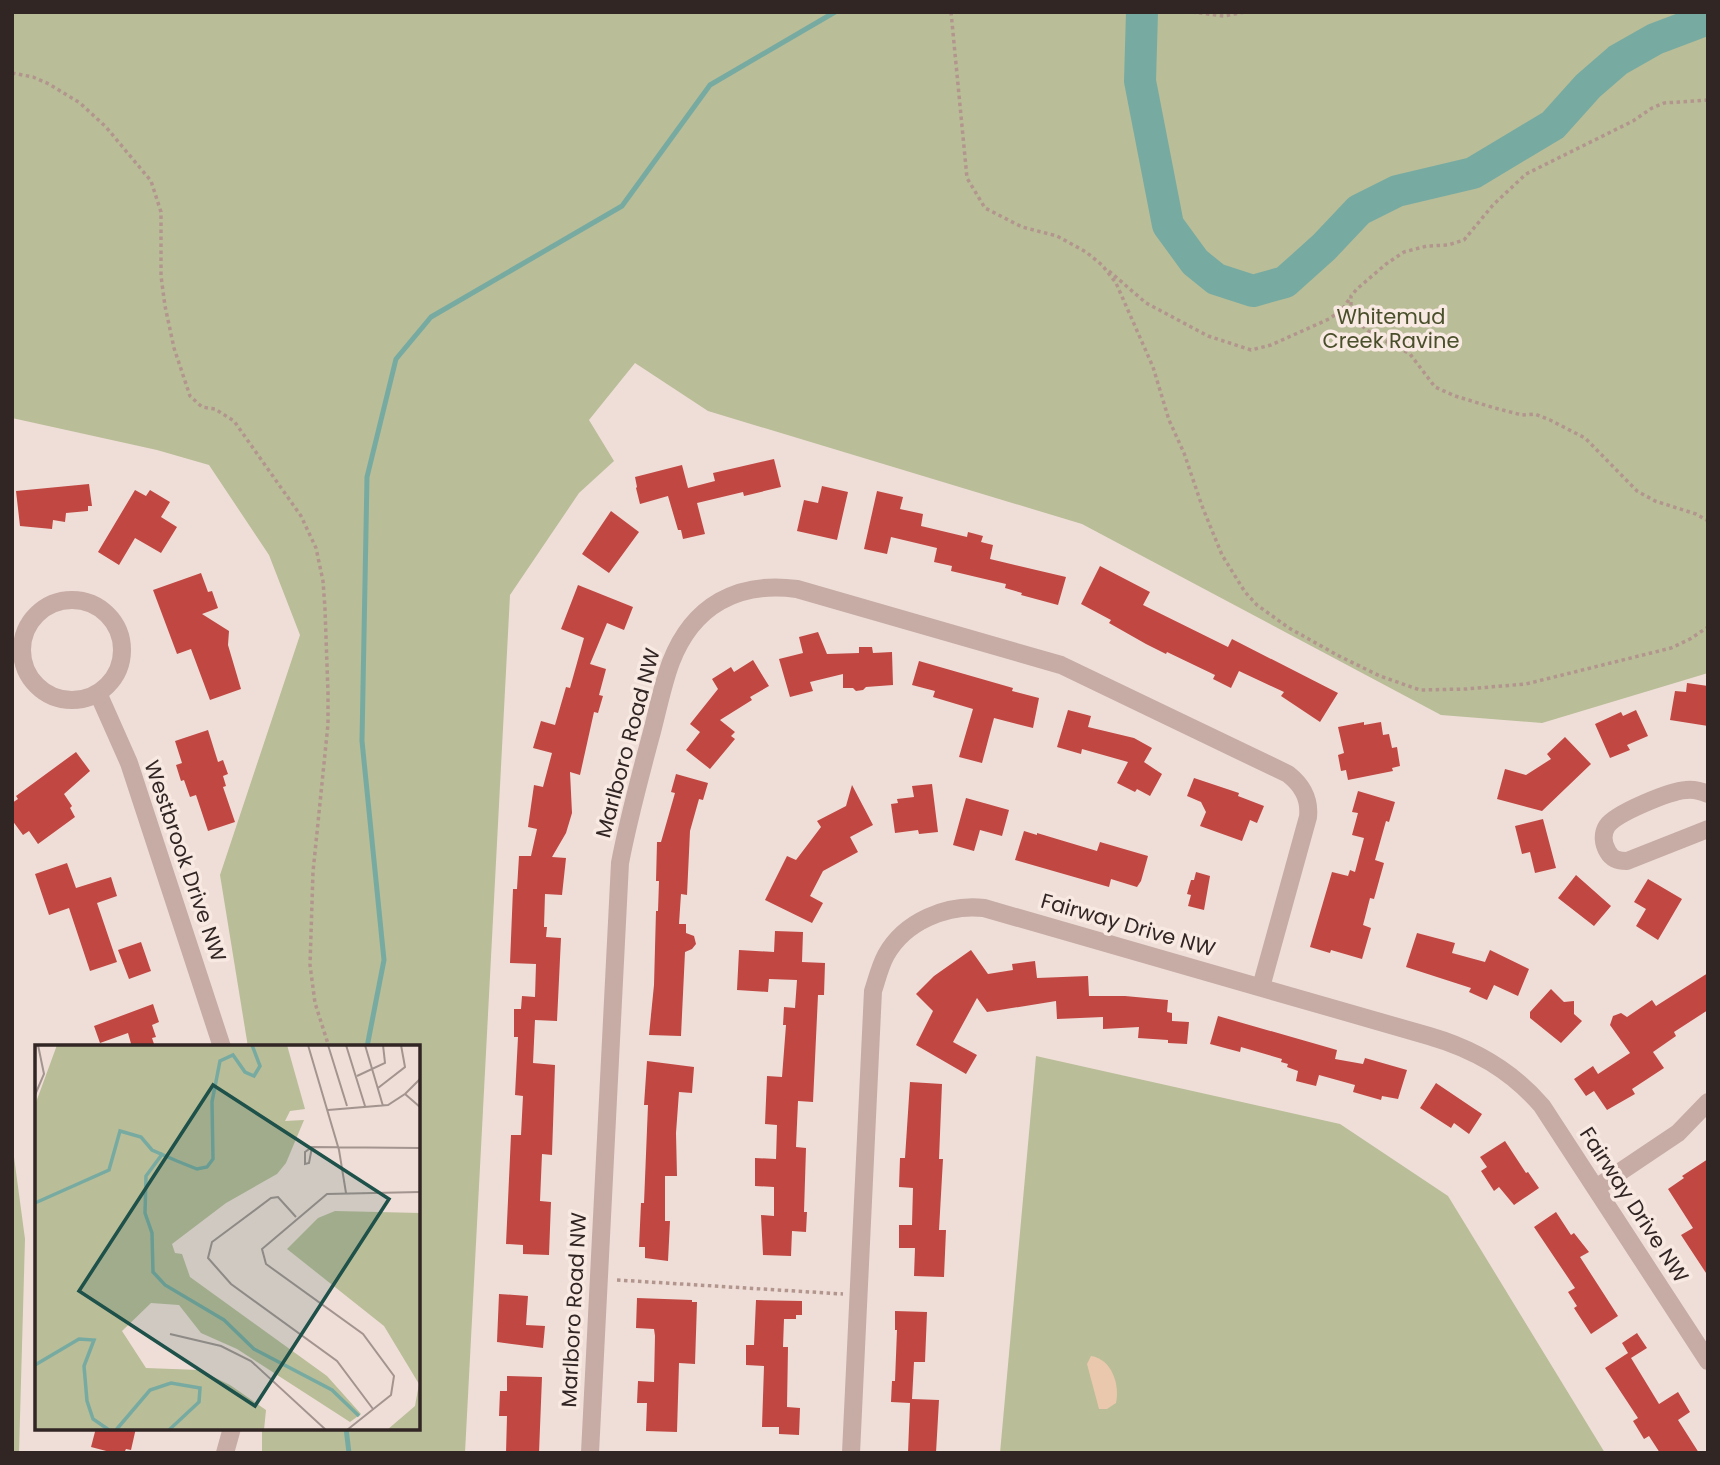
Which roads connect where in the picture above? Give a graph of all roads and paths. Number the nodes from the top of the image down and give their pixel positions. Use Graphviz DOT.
graph roads {
  1 [pos="951,12"];
  2 [pos="1162,12"];
  3 [pos="1181,12"];
  4 [pos="1190,12"];
  5 [pos="1245,12"];
  6 [pos="12,73"];
  7 [pos="1708,100"];
  8 [pos="1102,265"];
  9 [pos="1351,296"];
  10 [pos="1708,521"];
  11 [pos="1708,627"];
  12 [pos="98,694"];
  13 [pos="1708,794"];
  14 [pos="1708,829"];
  15 [pos="1261,987"];
  16 [pos="221,1045"];
  17 [pos="328,1045"];
  18 [pos="1708,1102"];
  19 [pos="1595,1188"];
  20 [pos="597,1280"];
  21 [pos="842,1294"];
  22 [pos="1708,1361"];
  23 [pos="231,1430"];
  24 [pos="225,1453"];
  25 [pos="590,1453"];
  26 [pos="851,1453"];
  1 -- 8 [label="path"];
  2 -- 3 [label="path"];
  3 -- 4 [label="path"];
  4 -- 5 [label="path"];
  6 -- 17 [label="path"];
  7 -- 9 [label="path"];
  8 -- 9 [label="path"];
  8 -- 11 [label="path"];
  9 -- 10 [label="path"];
  12 -- 12 [label="street"];
  12 -- 16 [label="street, Westbrook Drive NW"];
  13 -- 14 [label="street"];
  15 -- 19 [label="street, Fairway Drive NW"];
  15 -- 20 [label="street, Marlboro Road NW"];
  15 -- 26 [label="street, Fairway Drive NW"];
  18 -- 19 [label="street"];
  19 -- 22 [label="street, Fairway Drive NW"];
  20 -- 21 [label="path"];
  20 -- 25 [label="street, Marlboro Road NW"];
  23 -- 24 [label="street"];
}
